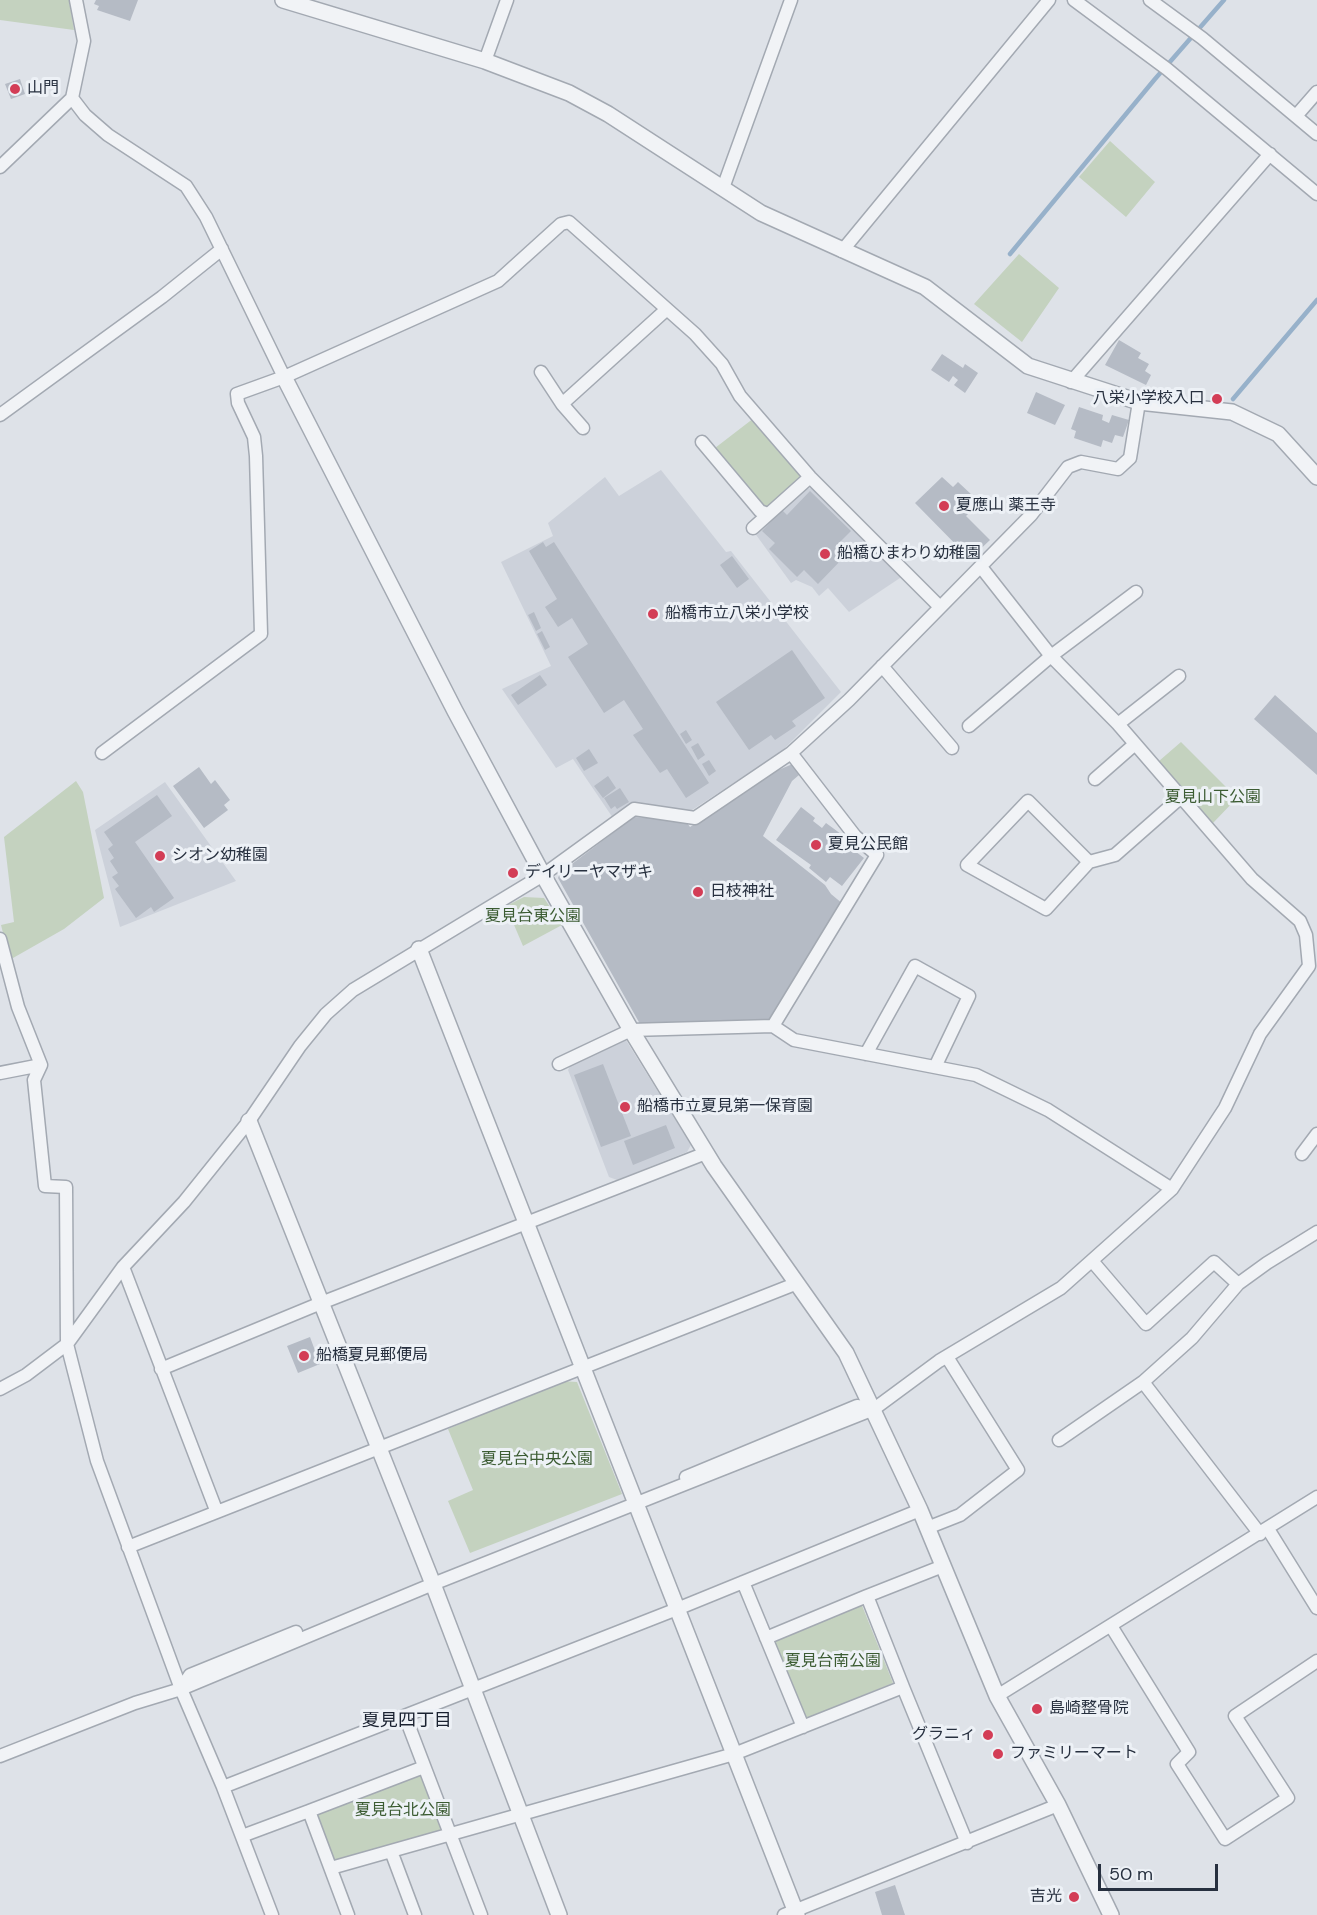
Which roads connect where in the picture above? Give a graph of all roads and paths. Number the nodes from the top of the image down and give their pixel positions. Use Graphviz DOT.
graph roads {
  1 [pos="76,0"];
  2 [pos="283,0"];
  3 [pos="507,0"];
  4 [pos="791,0"];
  5 [pos="1049,0"];
  6 [pos="1074,0"];
  7 [pos="1150,0"];
  8 [pos="484,61"];
  9 [pos="1317,92"];
  10 [pos="72,98"];
  11 [pos="1296,116"];
  12 [pos="1317,134"];
  13 [pos="1270,154"];
  14 [pos="0,166"];
  15 [pos="723,188"];
  16 [pos="1317,194"];
  17 [pos="222,249"];
  18 [pos="842,251"];
  19 [pos="667,309"];
  20 [pos="541,372"];
  21 [pos="284,377"];
  22 [pos="1071,382"];
  23 [pos="1139,402"];
  24 [pos="562,404"];
  25 [pos="0,415"];
  26 [pos="583,428"];
  27 [pos="702,442"];
  28 [pos="810,477"];
  29 [pos="1317,477"];
  30 [pos="768,514"];
  31 [pos="753,528"];
  32 [pos="981,567"];
  33 [pos="1136,592"];
  34 [pos="940,607"];
  35 [pos="1051,656"];
  36 [pos="882,666"];
  37 [pos="1179,676"];
  38 [pos="1118,724"];
  39 [pos="969,726"];
  40 [pos="1135,744"];
  41 [pos="952,748"];
  42 [pos="102,753"];
  43 [pos="791,753"];
  44 [pos="1095,779"];
  45 [pos="1181,796"];
  46 [pos="1089,862"];
  47 [pos="543,875"];
  48 [pos="0,939"];
  49 [pos="419,949"];
  50 [pos="1313,969"];
  51 [pos="773,1026"];
  52 [pos="631,1030"];
  53 [pos="866,1054"];
  54 [pos="559,1064"];
  55 [pos="41,1065"];
  56 [pos="936,1067"];
  57 [pos="0,1073"];
  58 [pos="249,1121"];
  59 [pos="1317,1134"];
  60 [pos="706,1153"];
  61 [pos="1302,1154"];
  62 [pos="1172,1190"];
  63 [pos="527,1222"];
  64 [pos="1317,1232"];
  65 [pos="1093,1262"];
  66 [pos="123,1267"];
  67 [pos="795,1284"];
  68 [pos="1238,1284"];
  69 [pos="321,1302"];
  70 [pos="67,1344"];
  71 [pos="947,1357"];
  72 [pos="581,1367"];
  73 [pos="161,1369"];
  74 [pos="1143,1382"];
  75 [pos="0,1389"];
  76 [pos="874,1409"];
  77 [pos="1059,1440"];
  78 [pos="379,1446"];
  79 [pos="1317,1497"];
  80 [pos="635,1502"];
  81 [pos="216,1510"];
  82 [pos="920,1510"];
  83 [pos="927,1528"];
  84 [pos="1264,1532"];
  85 [pos="128,1547"];
  86 [pos="943,1566"];
  87 [pos="432,1580"];
  88 [pos="744,1582"];
  89 [pos="867,1596"];
  90 [pos="1317,1608"];
  91 [pos="677,1610"];
  92 [pos="1110,1626"];
  93 [pos="766,1638"];
  94 [pos="1317,1661"];
  95 [pos="903,1688"];
  96 [pos="181,1689"];
  97 [pos="473,1689"];
  98 [pos="997,1696"];
  99 [pos="405,1716"];
  100 [pos="803,1727"];
  101 [pos="734,1754"];
  102 [pos="0,1756"];
  103 [pos="424,1767"];
  104 [pos="223,1787"];
  105 [pos="1058,1805"];
  106 [pos="309,1810"];
  107 [pos="521,1814"];
  108 [pos="450,1834"];
  109 [pos="242,1836"];
  110 [pos="967,1843"];
  111 [pos="391,1851"];
  112 [pos="331,1868"];
  113 [pos="792,1913"];
  114 [pos="272,1915"];
  115 [pos="348,1915"];
  116 [pos="415,1915"];
  117 [pos="481,1915"];
  118 [pos="559,1915"];
  119 [pos="1111,1915"];
  1 -- 10 [label="street"];
  2 -- 8 [label="street"];
  3 -- 8 [label="street"];
  4 -- 15 [label="street"];
  5 -- 18 [label="street"];
  6 -- 13 [label="street"];
  7 -- 11 [label="street"];
  8 -- 15 [label="street"];
  9 -- 11 [label="street"];
  10 -- 14 [label="street"];
  10 -- 17 [label="street"];
  11 -- 12 [label="street"];
  13 -- 16 [label="street"];
  13 -- 22 [label="street"];
  15 -- 18 [label="street"];
  17 -- 21 [label="street"];
  17 -- 25 [label="street"];
  18 -- 22 [label="street"];
  19 -- 21 [label="street"];
  19 -- 24 [label="street"];
  19 -- 28 [label="street"];
  20 -- 24 [label="street"];
  21 -- 42 [label="street"];
  21 -- 47 [label="street"];
  22 -- 23 [label="street"];
  23 -- 29 [label="street"];
  23 -- 32 [label="street"];
  24 -- 26 [label="street"];
  27 -- 30 [label="street"];
  28 -- 30 [label="street"];
  28 -- 34 [label="street"];
  30 -- 31 [label="street"];
  32 -- 34 [label="street"];
  32 -- 35 [label="street"];
  33 -- 35 [label="street"];
  34 -- 36 [label="street"];
  35 -- 38 [label="street"];
  35 -- 39 [label="street"];
  36 -- 41 [label="street"];
  36 -- 43 [label="street"];
  37 -- 38 [label="street"];
  38 -- 40 [label="street"];
  40 -- 44 [label="street"];
  40 -- 45 [label="street"];
  43 -- 47 [label="street"];
  43 -- 51 [label="street"];
  45 -- 46 [label="street"];
  45 -- 50 [label="street"];
  46 -- 46 [label="street"];
  47 -- 49 [label="street"];
  47 -- 52 [label="street"];
  48 -- 55 [label="street"];
  49 -- 58 [label="street"];
  49 -- 63 [label="street"];
  50 -- 62 [label="street"];
  51 -- 52 [label="street"];
  51 -- 53 [label="street"];
  52 -- 54 [label="street"];
  52 -- 60 [label="street"];
  53 -- 56 [label="street"];
  53 -- 56 [label="street"];
  55 -- 57 [label="street"];
  55 -- 70 [label="street"];
  56 -- 62 [label="street"];
  58 -- 66 [label="street"];
  58 -- 69 [label="street"];
  59 -- 61 [label="street"];
  60 -- 63 [label="street"];
  60 -- 67 [label="street"];
  62 -- 65 [label="street"];
  63 -- 69 [label="street"];
  63 -- 72 [label="street"];
  64 -- 68 [label="street"];
  65 -- 68 [label="street"];
  65 -- 71 [label="street"];
  66 -- 70 [label="street"];
  66 -- 73 [label="street"];
  67 -- 72 [label="street"];
  67 -- 76 [label="street"];
  68 -- 74 [label="street"];
  69 -- 73 [label="street"];
  69 -- 78 [label="street"];
  70 -- 75 [label="street"];
  70 -- 85 [label="street"];
  71 -- 76 [label="street"];
  71 -- 83 [label="street"];
  72 -- 78 [label="street"];
  72 -- 80 [label="street"];
  73 -- 81 [label="street"];
  74 -- 77 [label="street"];
  74 -- 84 [label="street"];
  76 -- 80 [label="street"];
  76 -- 82 [label="street"];
  78 -- 81 [label="street"];
  78 -- 87 [label="street"];
  79 -- 84 [label="street"];
  80 -- 87 [label="street"];
  80 -- 91 [label="street"];
  81 -- 85 [label="street"];
  82 -- 83 [label="street"];
  82 -- 88 [label="street"];
  83 -- 86 [label="street"];
  84 -- 90 [label="street"];
  84 -- 92 [label="street"];
  85 -- 96 [label="street"];
  86 -- 89 [label="street"];
  86 -- 98 [label="street"];
  87 -- 96 [label="street"];
  87 -- 97 [label="street"];
  88 -- 91 [label="street"];
  88 -- 93 [label="street"];
  89 -- 93 [label="street"];
  89 -- 95 [label="street"];
  91 -- 97 [label="street"];
  91 -- 101 [label="street"];
  92 -- 94 [label="street"];
  92 -- 98 [label="street"];
  93 -- 100 [label="street"];
  95 -- 100 [label="street"];
  95 -- 110 [label="street"];
  96 -- 102 [label="street"];
  96 -- 104 [label="street"];
  97 -- 99 [label="street"];
  97 -- 107 [label="street"];
  98 -- 105 [label="street"];
  99 -- 103 [label="street"];
  99 -- 104 [label="street"];
  100 -- 101 [label="street"];
  101 -- 107 [label="street"];
  101 -- 113 [label="street"];
  103 -- 106 [label="street"];
  103 -- 108 [label="street"];
  104 -- 109 [label="street"];
  105 -- 110 [label="street"];
  105 -- 119 [label="street"];
  106 -- 109 [label="street"];
  106 -- 112 [label="street"];
  107 -- 108 [label="street"];
  107 -- 118 [label="street"];
  108 -- 111 [label="street"];
  108 -- 117 [label="street"];
  109 -- 114 [label="street"];
  110 -- 113 [label="street"];
  111 -- 112 [label="street"];
  111 -- 116 [label="street"];
  112 -- 115 [label="street"];
}
